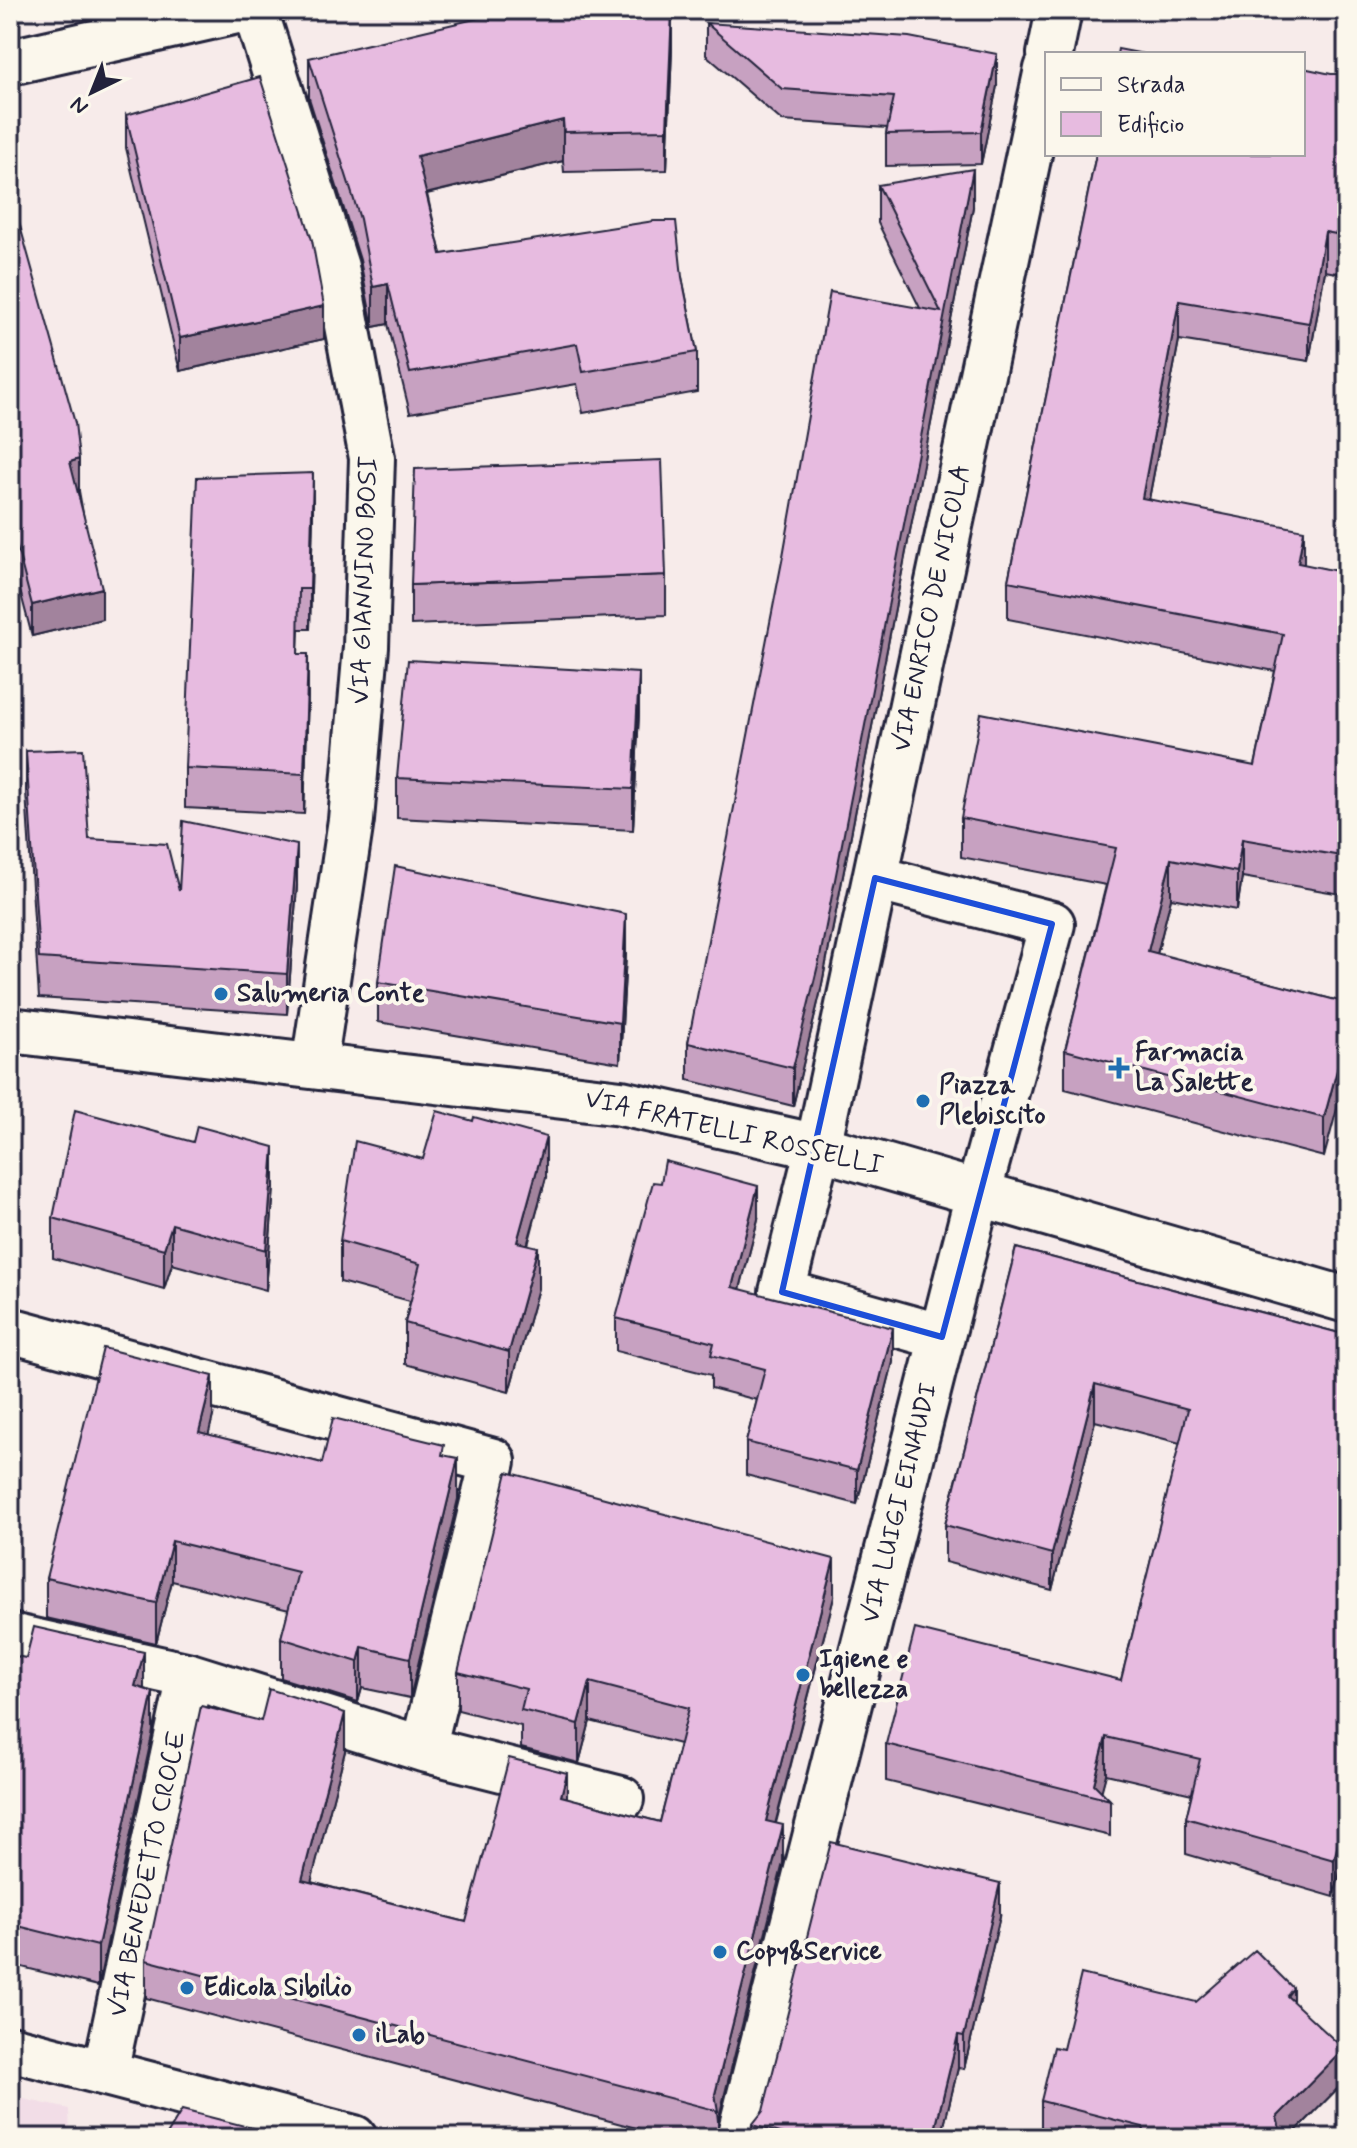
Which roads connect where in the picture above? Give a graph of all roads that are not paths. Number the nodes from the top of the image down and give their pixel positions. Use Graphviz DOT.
graph roads {
  1 [pos="241,10"];
  2 [pos="255,10"];
  3 [pos="1059,10"];
  4 [pos="1050,52"];
  5 [pos="10,62"];
  6 [pos="1045,78"];
  7 [pos="875,878"];
  8 [pos="10,1030"];
  9 [pos="314,1066"];
  10 [pos="818,1147"];
  11 [pos="978,1194"];
  12 [pos="1347,1300"];
  13 [pos="10,1330"];
  14 [pos="942,1337"];
  15 [pos="10,1636"];
  16 [pos="190,1676"];
  17 [pos="423,1749"];
  18 [pos="621,1799"];
  19 [pos="10,2048"];
  20 [pos="105,2072"];
  21 [pos="354,2138"];
  22 [pos="739,2138"];
  1 -- 5 [label="street"];
  2 -- 9 [label="street, VIA GIANNINO BOSI"];
  3 -- 4 [label="street"];
  6 -- 7 [label="street, VIA ENRICO DE NICOLA"];
  7 -- 10 [label="street, VIA ENRICO DE NICOLA"];
  7 -- 11 [label="street"];
  8 -- 9 [label="street, VIA FRATELLI ROSSELLI"];
  9 -- 10 [label="street, VIA FRATELLI ROSSELLI"];
  10 -- 11 [label="street, VIA FRATELLI ROSSELLI"];
  10 -- 14 [label="street"];
  11 -- 12 [label="street, VIA FRATELLI ROSSELLI"];
  11 -- 14 [label="street, VIA LUIGI EINAUDI"];
  13 -- 17 [label="street"];
  14 -- 22 [label="street, VIA LUIGI EINAUDI"];
  15 -- 16 [label="street"];
  16 -- 17 [label="street"];
  16 -- 20 [label="street, VIA BENEDETTO CROCE"];
  17 -- 18 [label="street"];
  19 -- 20 [label="street"];
  20 -- 21 [label="street"];
}
